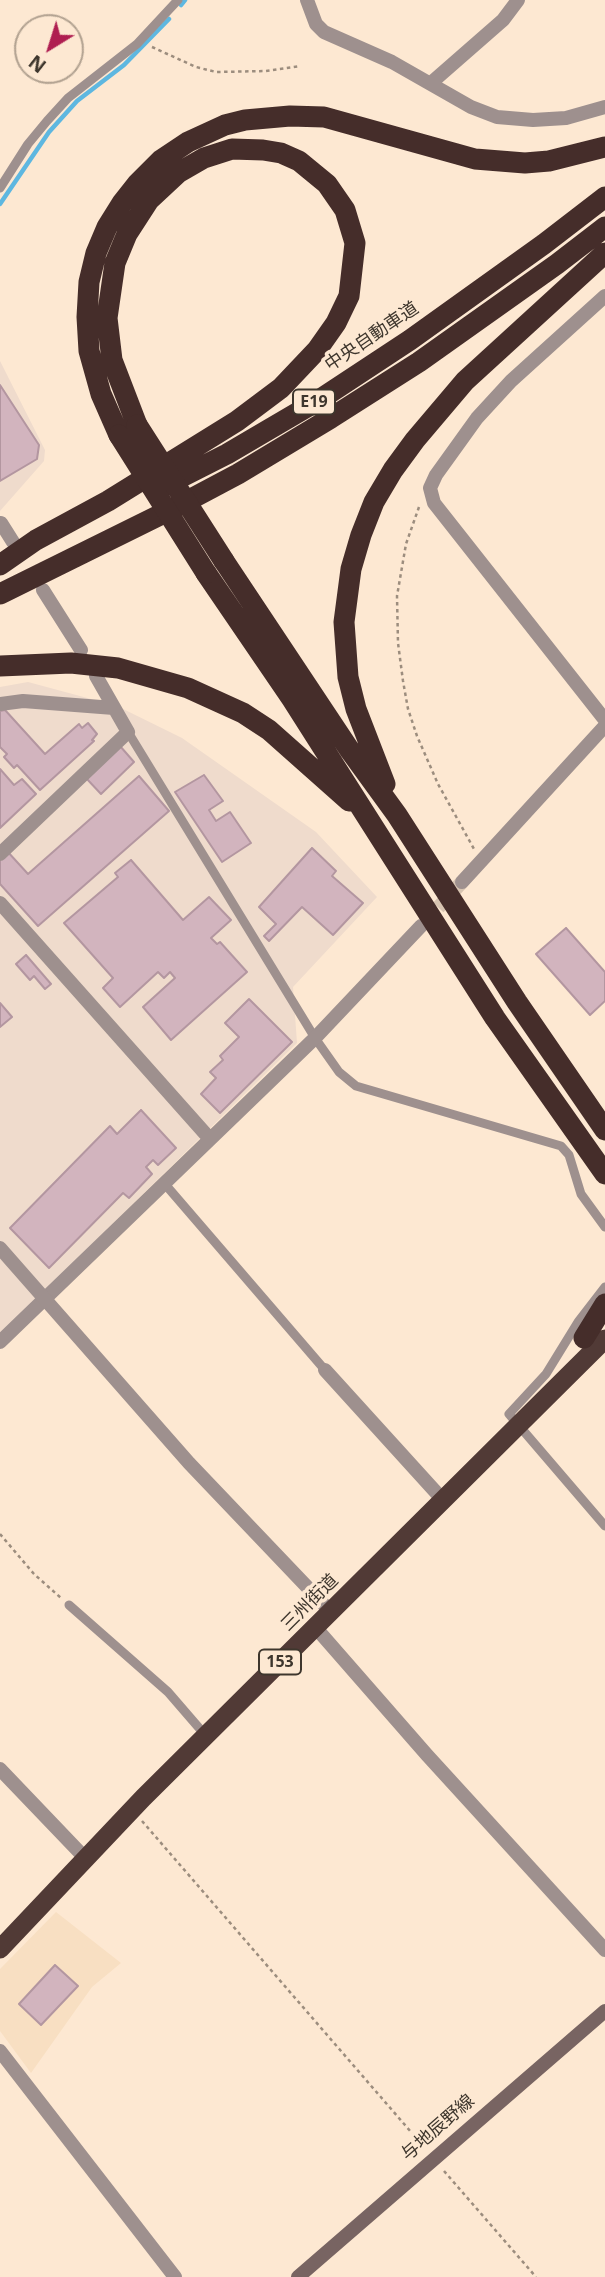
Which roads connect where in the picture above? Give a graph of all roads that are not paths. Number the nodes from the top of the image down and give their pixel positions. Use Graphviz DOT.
graph roads {
  1 [pos="178,0"];
  2 [pos="307,0"];
  3 [pos="518,0"];
  4 [pos="431,83"];
  5 [pos="605,107"];
  6 [pos="605,147"];
  7 [pos="0,188"];
  8 [pos="605,197"];
  9 [pos="605,227"];
  10 [pos="605,253"];
  11 [pos="605,296"];
  12 [pos="128,430"];
  13 [pos="1,523"];
  14 [pos="13,542"];
  15 [pos="0,567"];
  16 [pos="215,567"];
  17 [pos="43,590"];
  18 [pos="0,594"];
  19 [pos="81,650"];
  20 [pos="0,666"];
  21 [pos="96,676"];
  22 [pos="0,704"];
  23 [pos="114,708"];
  24 [pos="605,720"];
  25 [pos="605,726"];
  26 [pos="128,732"];
  27 [pos="397,815"];
  28 [pos="369,819"];
  29 [pos="0,854"];
  30 [pos="462,882"];
  31 [pos="0,903"];
  32 [pos="421,926"];
  33 [pos="316,1038"];
  34 [pos="605,1130"];
  35 [pos="210,1139"];
  36 [pos="605,1174"];
  37 [pos="164,1183"];
  38 [pos="605,1227"];
  39 [pos="0,1248"];
  40 [pos="605,1287"];
  41 [pos="45,1299"];
  42 [pos="605,1304"];
  43 [pos="605,1317"];
  44 [pos="594,1339"];
  45 [pos="0,1342"];
  46 [pos="326,1370"];
  47 [pos="517,1425"];
  48 [pos="443,1500"];
  49 [pos="605,1526"];
  50 [pos="69,1605"];
  51 [pos="331,1612"];
  52 [pos="316,1628"];
  53 [pos="206,1736"];
  54 [pos="0,1769"];
  55 [pos="86,1859"];
  56 [pos="0,1950"];
  57 [pos="605,1950"];
  58 [pos="605,2011"];
  59 [pos="0,2051"];
  60 [pos="175,2277"];
  61 [pos="298,2277"];
  1 -- 7 [label="lane"];
  2 -- 4 [label="street"];
  3 -- 4 [label="street"];
  4 -- 5 [label="street"];
  6 -- 12 [label="highway"];
  8 -- 15 [label="highway, 中央自動車道 / E19"];
  9 -- 18 [label="highway, E19"];
  10 -- 27 [label="highway"];
  11 -- 24 [label="street"];
  12 -- 15 [label="highway"];
  12 -- 16 [label="highway, bridge"];
  13 -- 14 [label="street"];
  16 -- 27 [label="highway"];
  16 -- 28 [label="highway"];
  17 -- 19 [label="street"];
  20 -- 28 [label="highway"];
  21 -- 23 [label="street"];
  22 -- 23 [label="street"];
  23 -- 26 [label="street"];
  25 -- 30 [label="street"];
  26 -- 29 [label="street"];
  26 -- 33 [label="lane"];
  27 -- 34 [label="highway"];
  28 -- 36 [label="highway"];
  31 -- 35 [label="street"];
  32 -- 33 [label="street"];
  33 -- 35 [label="street"];
  33 -- 38 [label="lane"];
  35 -- 37 [label="street"];
  37 -- 41 [label="street"];
  37 -- 46 [label="lane"];
  39 -- 41 [label="street"];
  40 -- 47 [label="lane"];
  41 -- 45 [label="street"];
  41 -- 51 [label="street"];
  42 -- 44 [label="highway"];
  43 -- 44 [label="highway, 三州街道 / 153"];
  44 -- 47 [label="highway, 三州街道 / 153"];
  46 -- 48 [label="street"];
  47 -- 48 [label="highway, 三州街道 / 153"];
  47 -- 49 [label="lane"];
  48 -- 51 [label="highway, 三州街道 / 153"];
  50 -- 53 [label="lane"];
  51 -- 52 [label="highway, 三州街道 / 153"];
  52 -- 53 [label="highway, 三州街道 / 153"];
  52 -- 57 [label="street"];
  53 -- 55 [label="highway, 三州街道 / 153"];
  54 -- 55 [label="street"];
  55 -- 56 [label="highway, 三州街道 / 153"];
  58 -- 61 [label="main road, 与地辰野線"];
  59 -- 60 [label="street"];
}
